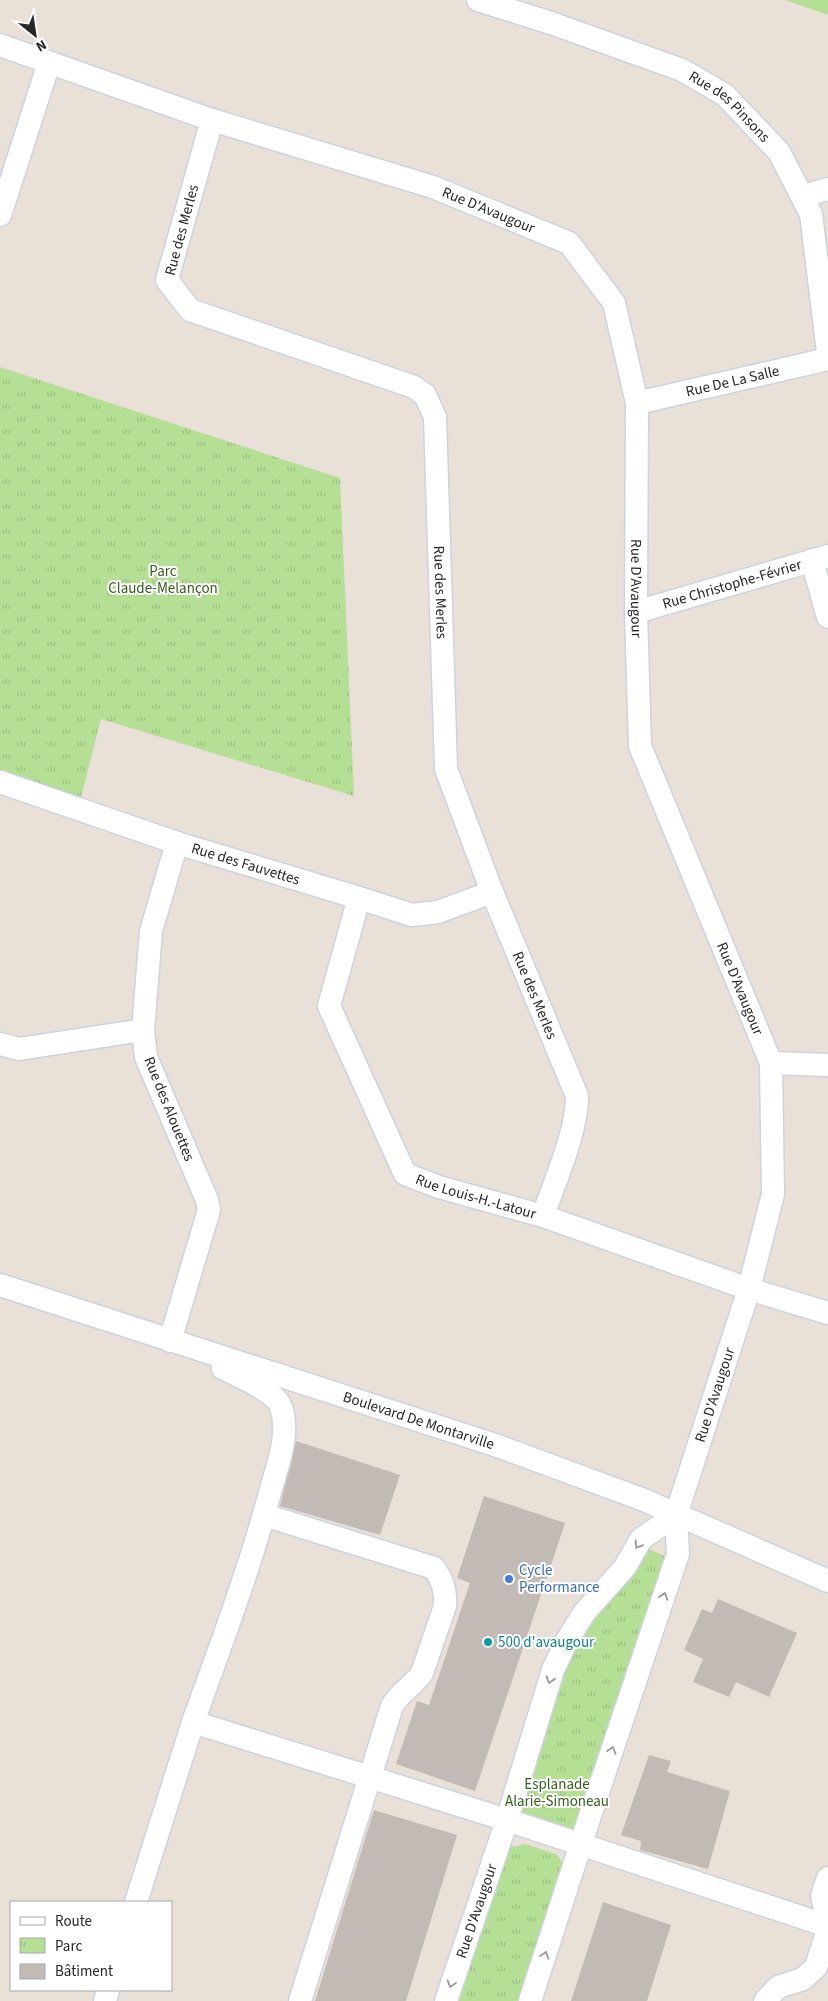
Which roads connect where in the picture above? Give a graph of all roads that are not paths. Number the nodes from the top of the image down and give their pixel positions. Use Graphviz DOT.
graph roads {
  1 [pos="478,0"];
  2 [pos="0,45"];
  3 [pos="49,63"];
  4 [pos="212,120"];
  5 [pos="828,189"];
  6 [pos="802,196"];
  7 [pos="0,215"];
  8 [pos="828,352"];
  9 [pos="828,359"];
  10 [pos="637,403"];
  11 [pos="820,558"];
  12 [pos="636,612"];
  13 [pos="828,617"];
  14 [pos="0,782"];
  15 [pos="177,843"];
  16 [pos="492,892"];
  17 [pos="359,898"];
  18 [pos="143,1030"];
  19 [pos="0,1044"];
  20 [pos="771,1063"];
  21 [pos="828,1065"];
  22 [pos="543,1216"];
  23 [pos="0,1285"];
  24 [pos="749,1289"];
  25 [pos="828,1313"];
  26 [pos="170,1341"];
  27 [pos="195,1349"];
  28 [pos="264,1515"];
  29 [pos="676,1515"];
  30 [pos="828,1581"];
  31 [pos="193,1722"];
  32 [pos="371,1778"];
  33 [pos="507,1820"];
  34 [pos="580,1844"];
  35 [pos="828,1878"];
  36 [pos="136,1901"];
  37 [pos="828,1922"];
  38 [pos="828,1928"];
  39 [pos="300,2001"];
  40 [pos="446,2001"];
  41 [pos="530,2001"];
  42 [pos="765,2001"];
  1 -- 6 [label="street, Rue des Pinsons"];
  2 -- 3 [label="street, Rue D'Avaugour"];
  3 -- 4 [label="street, Rue D'Avaugour"];
  3 -- 7 [label="street"];
  4 -- 10 [label="street, Rue D'Avaugour"];
  4 -- 16 [label="street, Rue des Merles"];
  5 -- 6 [label="street"];
  6 -- 8 [label="street, Rue des Pinsons"];
  9 -- 10 [label="street, Rue De La Salle"];
  10 -- 12 [label="street, Rue D'Avaugour"];
  11 -- 12 [label="street, Rue Christophe-Février"];
  11 -- 13 [label="street"];
  12 -- 20 [label="street, Rue D'Avaugour"];
  14 -- 15 [label="street, Rue des Fauvettes"];
  15 -- 17 [label="street, Rue des Fauvettes"];
  15 -- 18 [label="street, Rue des Alouettes"];
  16 -- 17 [label="street, Rue des Fauvettes"];
  16 -- 22 [label="street, Rue des Merles"];
  17 -- 22 [label="street, Rue Louis-H.-Latour"];
  18 -- 19 [label="street"];
  18 -- 26 [label="street, Rue des Alouettes"];
  20 -- 21 [label="street"];
  20 -- 24 [label="street, Rue D'Avaugour"];
  22 -- 24 [label="street, Rue Louis-H.-Latour"];
  23 -- 26 [label="street, Boulevard De Montarville"];
  24 -- 25 [label="street, Rue Louis-H.-Latour"];
  24 -- 29 [label="street, Rue D'Avaugour"];
  26 -- 27 [label="street, Boulevard De Montarville"];
  27 -- 28 [label="street"];
  27 -- 29 [label="street, Boulevard De Montarville"];
  28 -- 31 [label="street"];
  28 -- 32 [label="street"];
  29 -- 30 [label="street, Boulevard De Montarville"];
  29 -- 33 [label="street, Rue D'Avaugour, one-way"];
  34 -- 29 [label="street, Rue D'Avaugour, one-way"];
  31 -- 32 [label="street"];
  31 -- 36 [label="street"];
  32 -- 33 [label="street"];
  32 -- 39 [label="street"];
  33 -- 34 [label="street"];
  33 -- 40 [label="street, Rue D'Avaugour, one-way"];
  34 -- 38 [label="street"];
  41 -- 34 [label="street, Rue D'Avaugour, one-way"];
  35 -- 37 [label="street"];
  38 -- 42 [label="street"];
}
